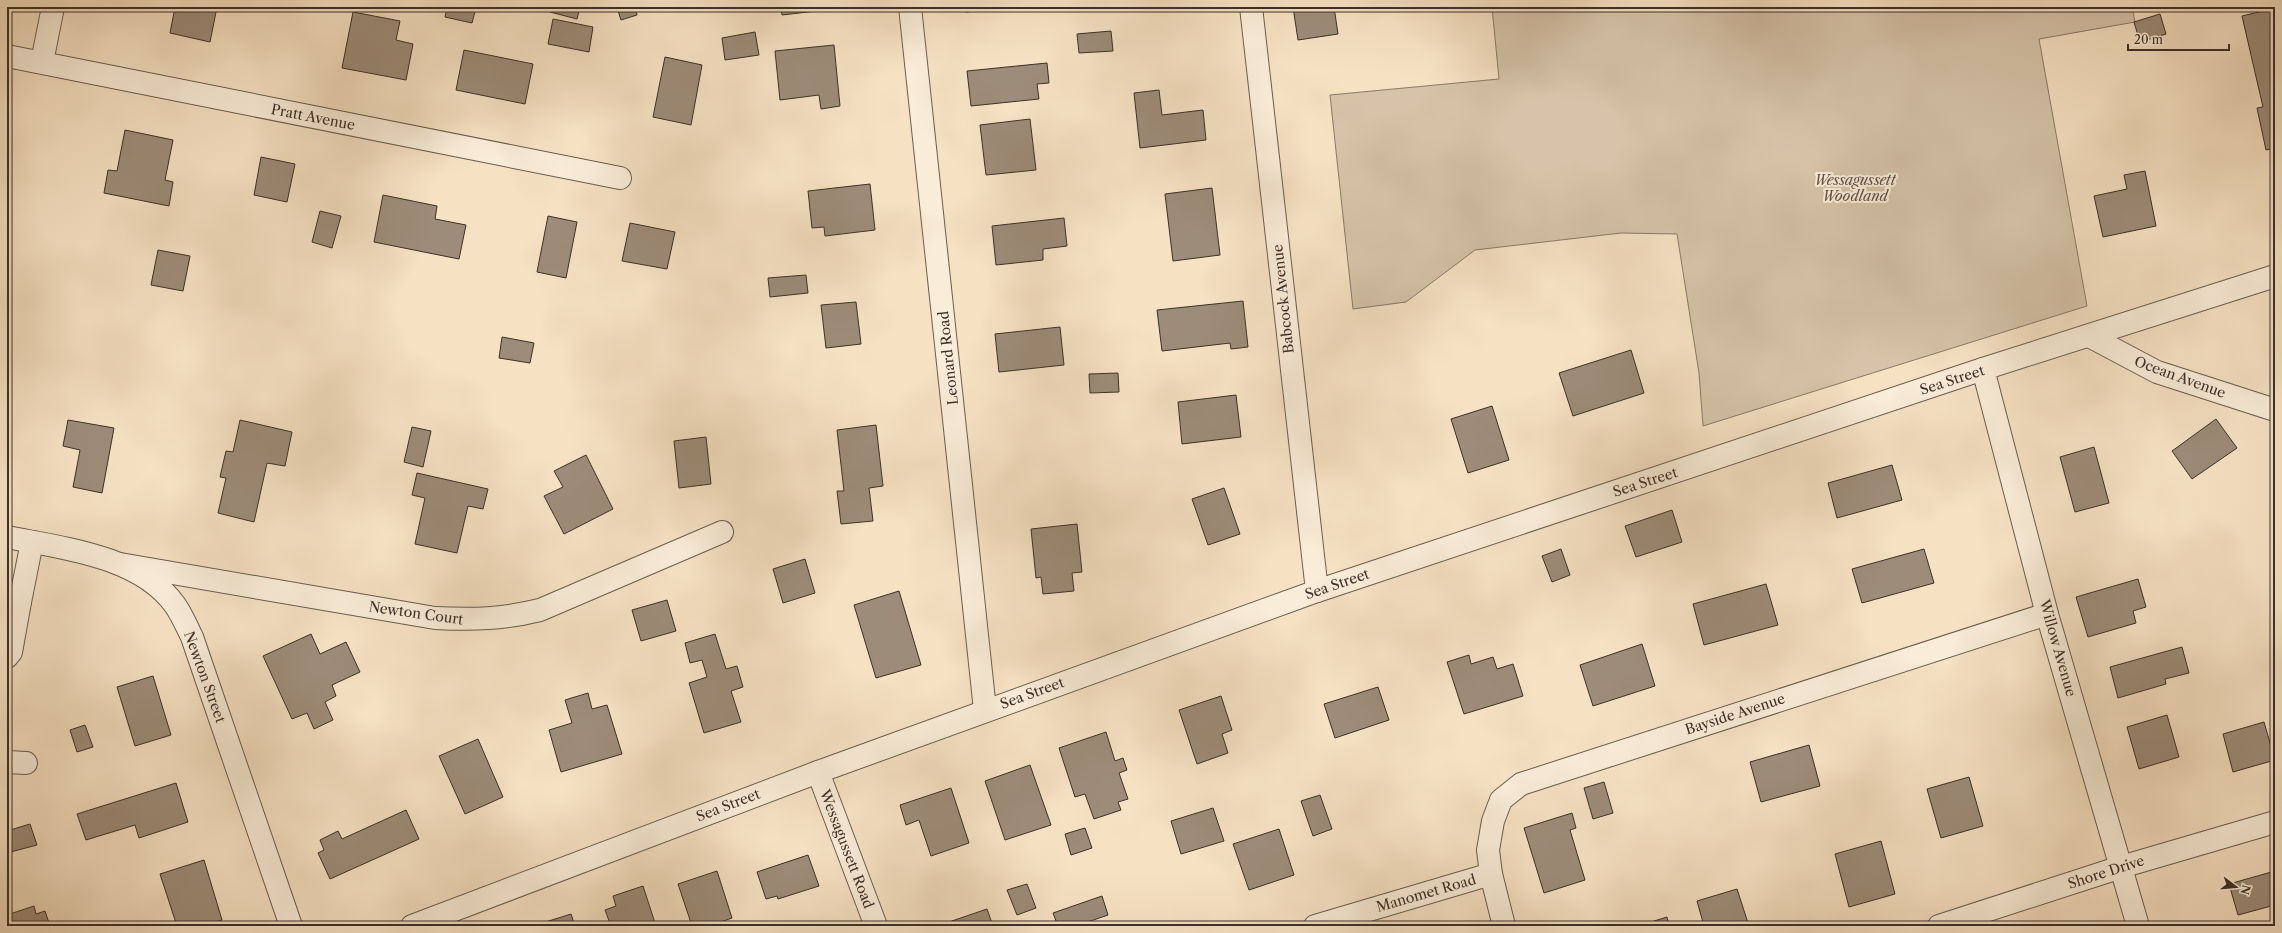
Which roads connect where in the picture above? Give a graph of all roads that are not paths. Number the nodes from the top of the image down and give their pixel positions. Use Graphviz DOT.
graph roads {
  1 [pos="53,7"];
  2 [pos="910,7"];
  3 [pos="1251,7"];
  4 [pos="7,56"];
  5 [pos="42,62"];
  6 [pos="620,178"];
  7 [pos="2275,276"];
  8 [pos="2088,336"];
  9 [pos="1983,369"];
  10 [pos="2275,410"];
  11 [pos="722,532"];
  12 [pos="7,537"];
  13 [pos="32,542"];
  14 [pos="120,564"];
  15 [pos="1317,590"];
  16 [pos="13,601"];
  17 [pos="2047,614"];
  18 [pos="7,657"];
  19 [pos="985,710"];
  20 [pos="818,772"];
  21 [pos="2275,822"];
  22 [pos="2121,867"];
  23 [pos="1491,874"];
  24 [pos="291,926"];
  25 [pos="412,926"];
  26 [pos="876,926"];
  27 [pos="1315,926"];
  28 [pos="1504,926"];
  29 [pos="1939,926"];
  30 [pos="2138,926"];
  1 -- 5 [label="street"];
  2 -- 19 [label="street, Leonard Road"];
  3 -- 15 [label="street, Babcock Avenue"];
  4 -- 5 [label="street, Pratt Avenue"];
  5 -- 6 [label="street, Pratt Avenue"];
  7 -- 8 [label="street, Sea Street"];
  8 -- 9 [label="street, Sea Street"];
  8 -- 10 [label="street, Ocean Avenue"];
  9 -- 15 [label="street, Sea Street"];
  9 -- 17 [label="street, Willow Avenue"];
  11 -- 14 [label="street, Newton Court"];
  12 -- 13 [label="street, Newton Street"];
  13 -- 14 [label="street, Newton Street"];
  13 -- 16 [label="street"];
  14 -- 24 [label="street, Newton Street"];
  15 -- 19 [label="street, Sea Street"];
  16 -- 18 [label="street"];
  17 -- 22 [label="street, Willow Avenue"];
  17 -- 23 [label="street, Bayside Avenue"];
  19 -- 20 [label="street, Sea Street"];
  20 -- 25 [label="street, Sea Street"];
  20 -- 26 [label="street, Wessagussett Road"];
  21 -- 22 [label="street, Shore Drive"];
  22 -- 29 [label="street, Shore Drive"];
  22 -- 30 [label="street, Willow Avenue"];
  23 -- 27 [label="street, Manomet Road"];
  23 -- 28 [label="street, Bayside Avenue"];
}
